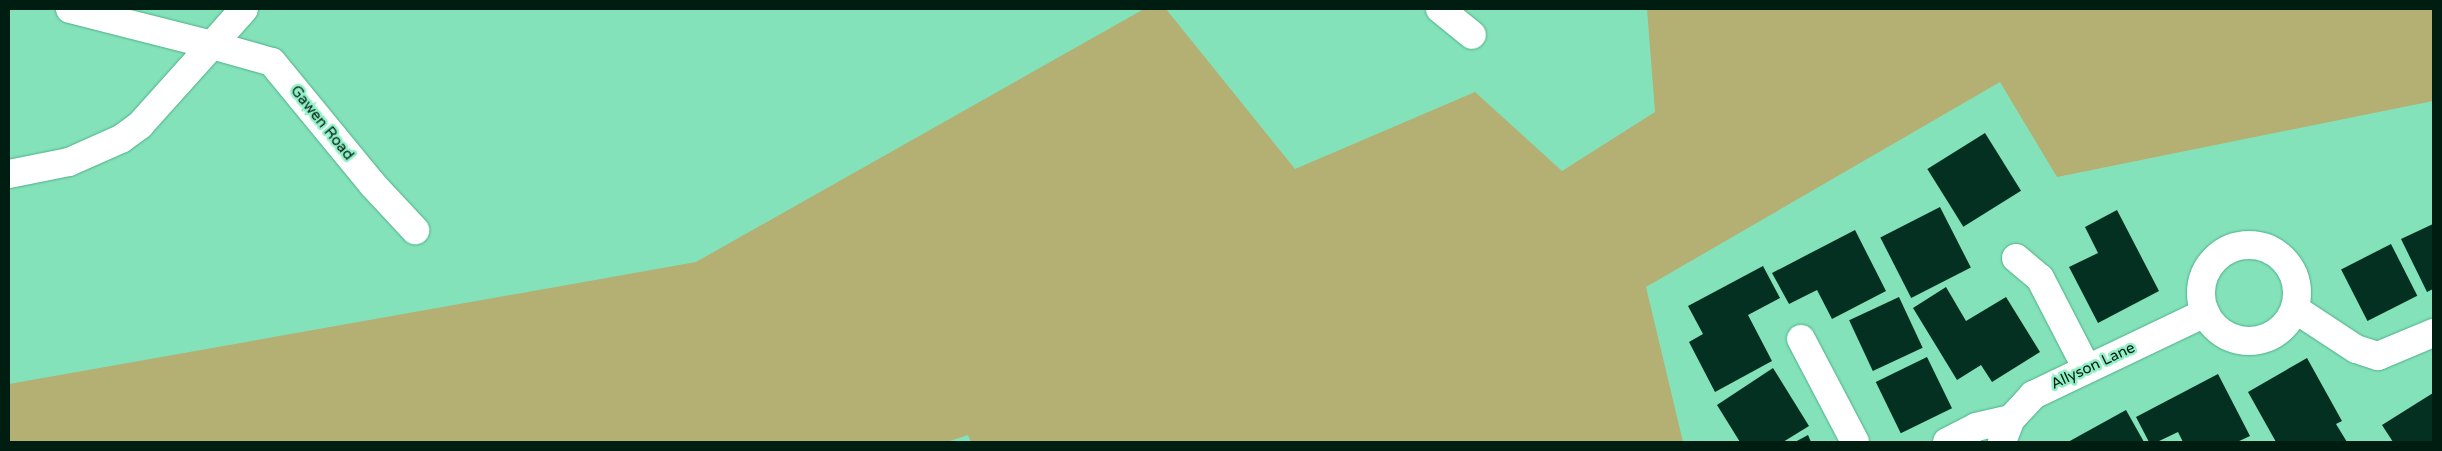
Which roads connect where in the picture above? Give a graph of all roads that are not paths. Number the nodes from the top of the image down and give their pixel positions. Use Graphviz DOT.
graph roads {
  1 [pos="70,9"];
  2 [pos="244,9"];
  3 [pos="1440,9"];
  4 [pos="1472,34"];
  5 [pos="212,45"];
  6 [pos="9,174"];
  7 [pos="415,230"];
  8 [pos="2016,258"];
  9 [pos="2295,309"];
  10 [pos="2205,313"];
  11 [pos="2433,333"];
  12 [pos="1802,338"];
  13 [pos="2087,369"];
  14 [pos="2006,431"];
  15 [pos="1855,442"];
  16 [pos="1947,442"];
  1 -- 5 [label="street, Gawen Road"];
  2 -- 5 [label="street"];
  3 -- 4 [label="street"];
  5 -- 6 [label="street"];
  5 -- 7 [label="street, Gawen Road"];
  8 -- 13 [label="street"];
  9 -- 10 [label="street"];
  9 -- 10 [label="street"];
  9 -- 11 [label="street"];
  10 -- 13 [label="street, Allyson Lane"];
  12 -- 15 [label="street"];
  13 -- 14 [label="street, Allyson Lane"];
  14 -- 16 [label="street"];
}
